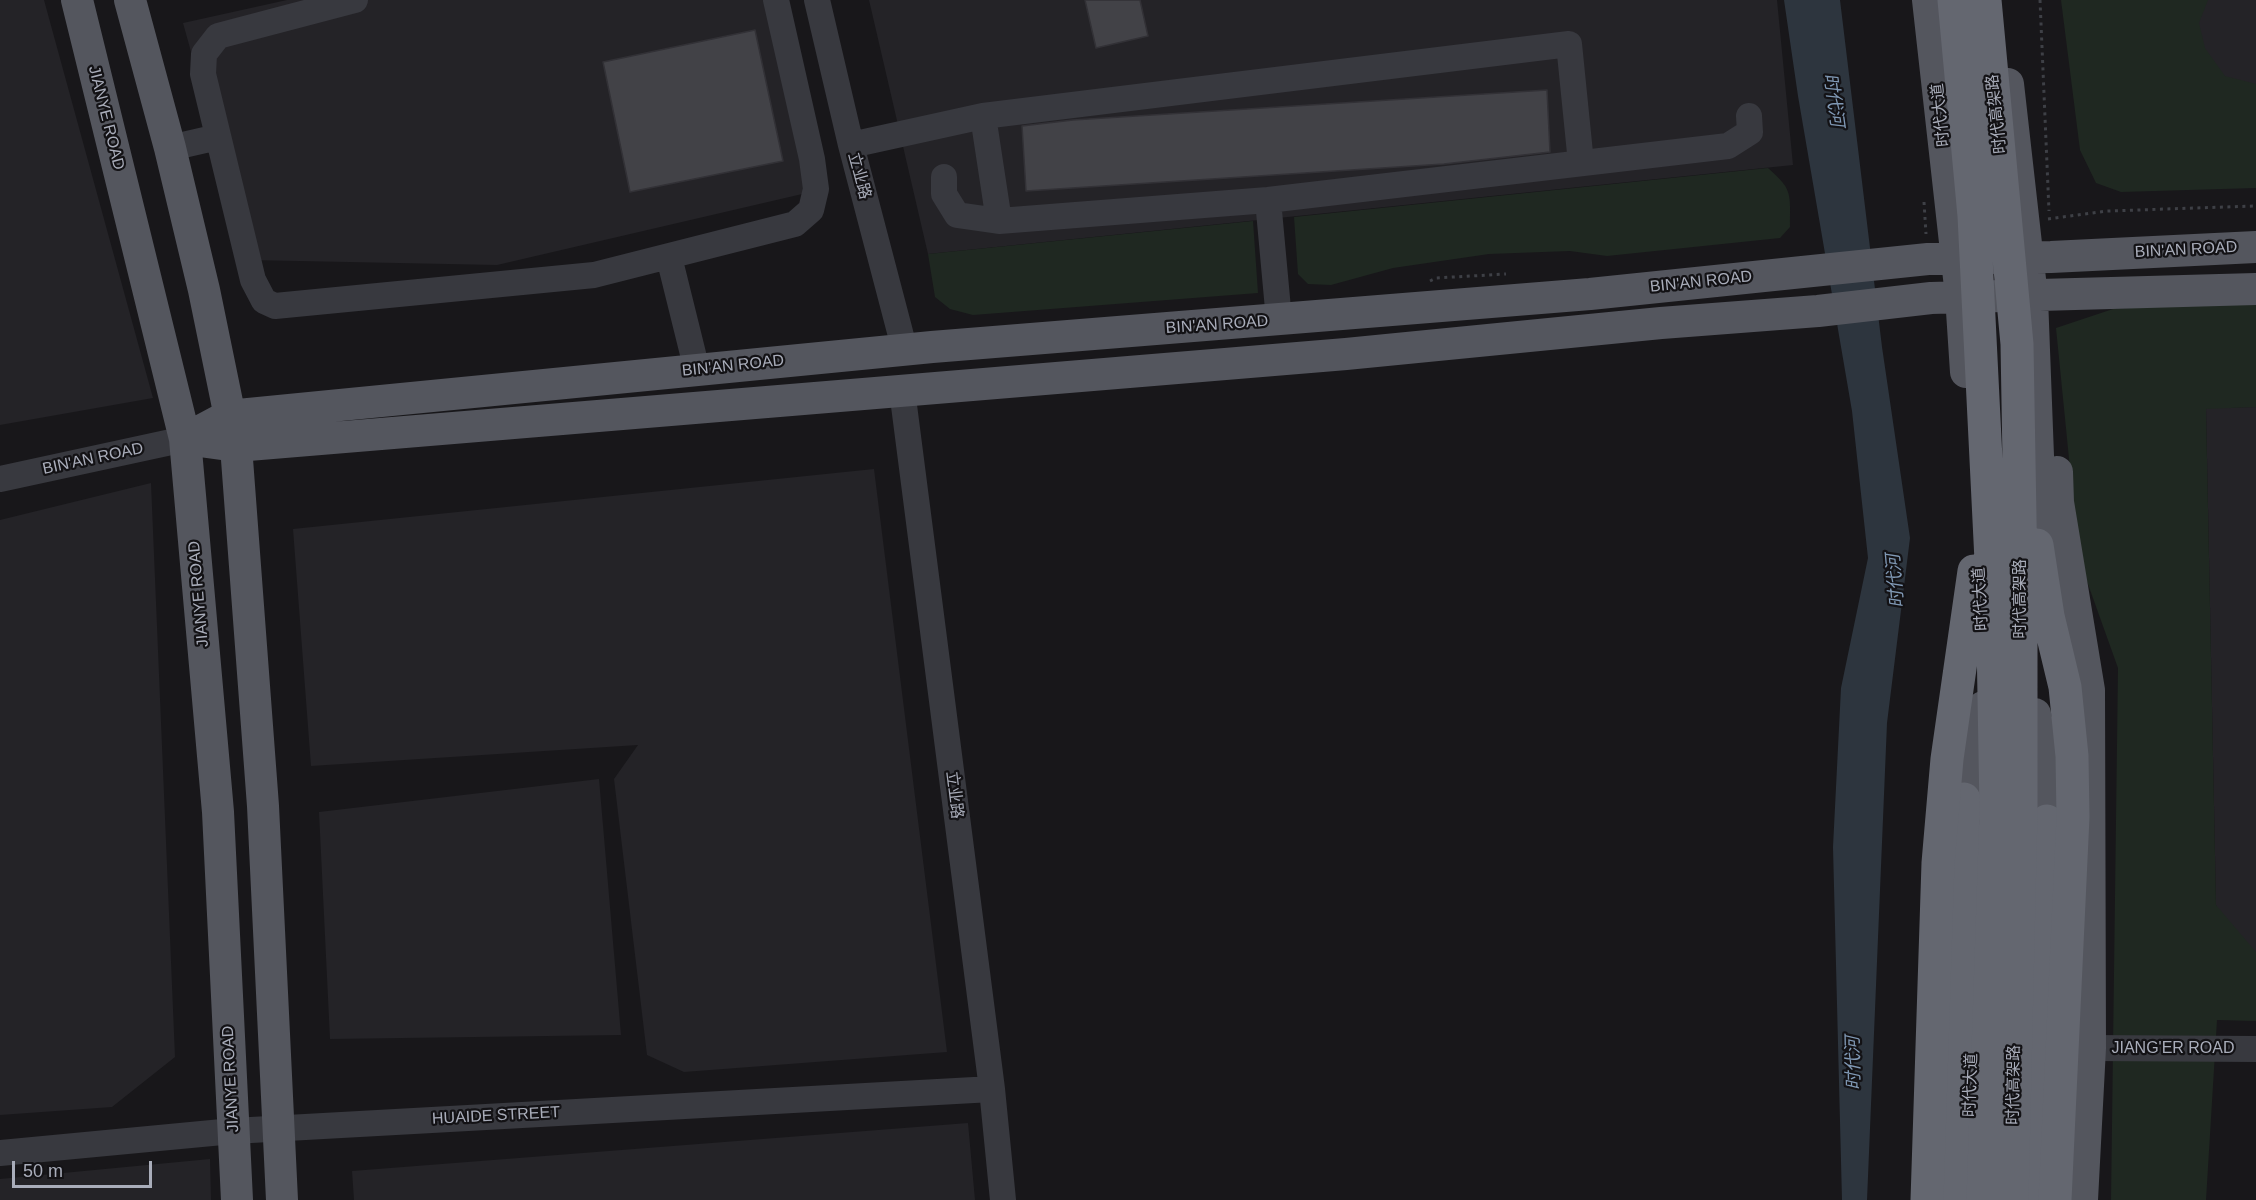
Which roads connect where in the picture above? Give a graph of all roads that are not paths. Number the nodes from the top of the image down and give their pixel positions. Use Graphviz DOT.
graph roads {
  1 [pos="77,0"];
  2 [pos="130,0"];
  3 [pos="355,0"];
  4 [pos="776,0"];
  5 [pos="817,0"];
  6 [pos="1928,0"];
  7 [pos="1954,0"];
  8 [pos="1985,0"];
  9 [pos="1998,0"];
  10 [pos="983,116"];
  11 [pos="1749,116"];
  12 [pos="218,136"];
  13 [pos="851,145"];
  14 [pos="171,148"];
  15 [pos="1581,163"];
  16 [pos="944,177"];
  17 [pos="1268,200"];
  18 [pos="999,222"];
  19 [pos="2039,240"];
  20 [pos="2256,247"];
  21 [pos="669,257"];
  22 [pos="1957,258"];
  23 [pos="2256,289"];
  24 [pos="1961,296"];
  25 [pos="2043,297"];
  26 [pos="1279,320"];
  27 [pos="905,351"];
  28 [pos="697,370"];
  29 [pos="902,390"];
  30 [pos="228,416"];
  31 [pos="1985,423"];
  32 [pos="2019,429"];
  33 [pos="185,439"];
  34 [pos="236,446"];
  35 [pos="0,479"];
  36 [pos="2062,529"];
  37 [pos="2036,644"];
  38 [pos="1983,707"];
  39 [pos="2035,714"];
  40 [pos="1964,799"];
  41 [pos="2047,821"];
  42 [pos="2090,1048"];
  43 [pos="2256,1049"];
  44 [pos="992,1089"];
  45 [pos="278,1128"];
  46 [pos="233,1131"];
  47 [pos="0,1153"];
  48 [pos="237,1200"];
  49 [pos="282,1200"];
  50 [pos="1003,1200"];
  51 [pos="1927,1200"];
  52 [pos="1953,1200"];
  53 [pos="1967,1200"];
  54 [pos="1983,1200"];
  55 [pos="2012,1200"];
  56 [pos="2024,1200"];
  57 [pos="2038,1200"];
  58 [pos="2055,1200"];
  59 [pos="2082,1200"];
  1 -- 33 [label="main road, JIANYE ROAD"];
  2 -- 14 [label="main road"];
  3 -- 12 [label="street"];
  4 -- 21 [label="street"];
  5 -- 13 [label="street, 立业路"];
  6 -- 22 [label="main road, 时代大道"];
  7 -- 31 [label="highway, 时代高架路, bridge"];
  8 -- 32 [label="highway, 时代高架路, bridge"];
  9 -- 19 [label="main road"];
  10 -- 13 [label="street"];
  10 -- 15 [label="street"];
  10 -- 18 [label="street"];
  11 -- 15 [label="street"];
  12 -- 14 [label="street"];
  12 -- 21 [label="street"];
  13 -- 27 [label="street, 立业路"];
  14 -- 30 [label="main road"];
  15 -- 17 [label="street"];
  16 -- 18 [label="street"];
  17 -- 18 [label="street"];
  17 -- 26 [label="street"];
  19 -- 20 [label="main road, BIN'AN ROAD"];
  19 -- 22 [label="main road, BIN'AN ROAD"];
  19 -- 25 [label="main road"];
  21 -- 28 [label="street"];
  22 -- 24 [label="main road, 时代大道"];
  22 -- 26 [label="main road, BIN'AN ROAD"];
  23 -- 25 [label="main road, BIN'AN ROAD"];
  24 -- 25 [label="main road, BIN'AN ROAD"];
  24 -- 29 [label="main road, BIN'AN ROAD"];
  24 -- 38 [label="main road, 时代大道"];
  25 -- 36 [label="main road"];
  25 -- 37 [label="main road"];
  26 -- 27 [label="main road, BIN'AN ROAD"];
  27 -- 28 [label="main road, BIN'AN ROAD"];
  28 -- 30 [label="main road, BIN'AN ROAD"];
  29 -- 34 [label="main road, BIN'AN ROAD"];
  29 -- 44 [label="street, 立业路"];
  30 -- 33 [label="main road, BIN'AN ROAD"];
  30 -- 34 [label="main road"];
  31 -- 51 [label="highway, bridge"];
  31 -- 54 [label="highway, 时代高架路, bridge"];
  32 -- 55 [label="highway, 时代高架路, bridge"];
  32 -- 58 [label="highway, bridge"];
  33 -- 34 [label="main road, BIN'AN ROAD"];
  33 -- 35 [label="street, BIN'AN ROAD"];
  33 -- 46 [label="main road, JIANYE ROAD"];
  34 -- 45 [label="main road"];
  36 -- 37 [label="main road"];
  36 -- 42 [label="main road"];
  37 -- 39 [label="main road"];
  38 -- 40 [label="main road"];
  38 -- 53 [label="main road, 时代大道"];
  39 -- 41 [label="main road"];
  39 -- 56 [label="main road"];
  40 -- 52 [label="highway"];
  41 -- 57 [label="highway"];
  42 -- 43 [label="street, JIANG'ER ROAD"];
  42 -- 59 [label="main road"];
  44 -- 45 [label="street, HUAIDE STREET"];
  44 -- 50 [label="street, 立业路"];
  45 -- 46 [label="street, HUAIDE STREET"];
  45 -- 49 [label="main road"];
  46 -- 47 [label="street, HUAIDE STREET"];
  46 -- 48 [label="main road, JIANYE ROAD"];
}
